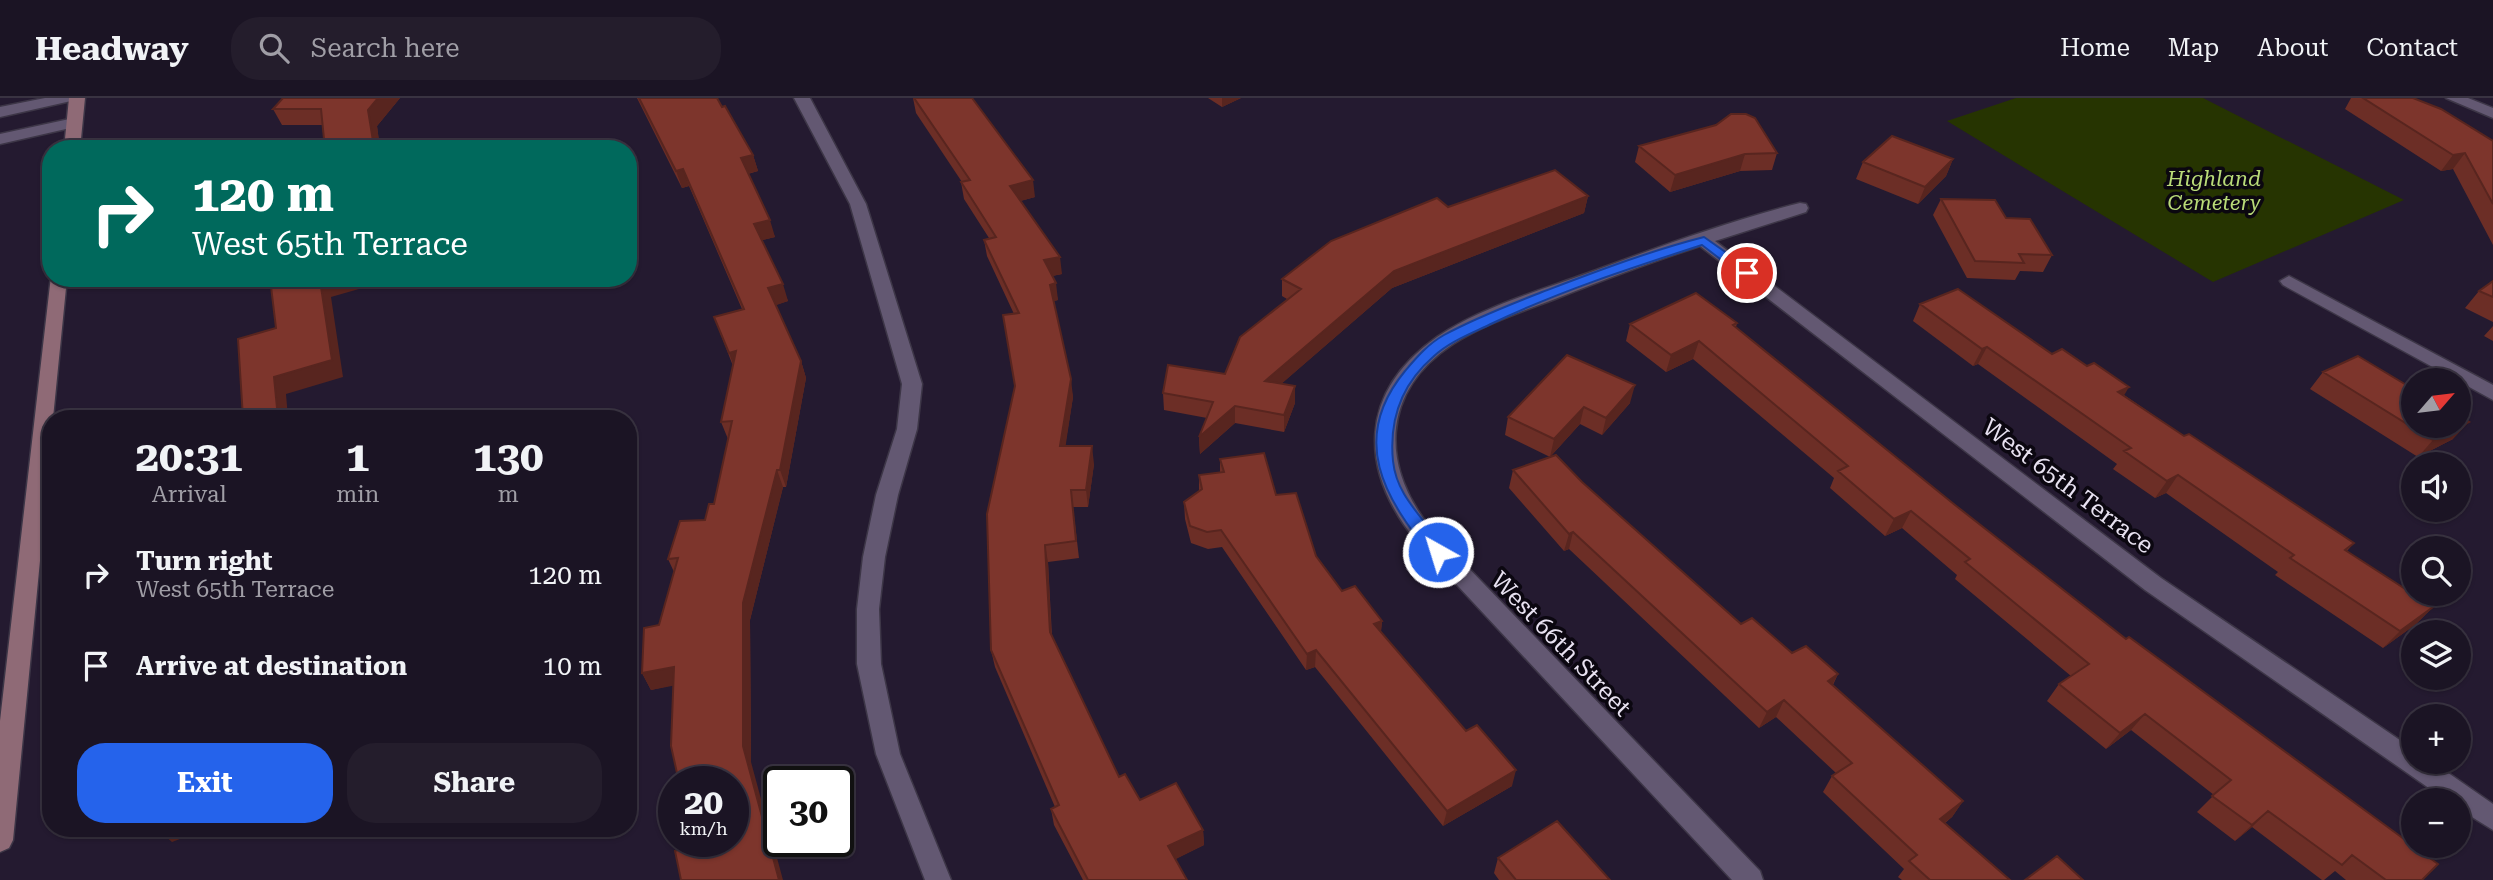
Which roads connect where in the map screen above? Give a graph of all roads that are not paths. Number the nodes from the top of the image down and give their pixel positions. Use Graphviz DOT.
graph roads {
  1 [pos="66,98"];
  2 [pos="77,98"];
  3 [pos="802,98"];
  4 [pos="2454,98"];
  5 [pos="0,112"];
  6 [pos="2493,113"];
  7 [pos="74,123"];
  8 [pos="0,139"];
  9 [pos="73,140"];
  10 [pos="1800,208"];
  11 [pos="1704,240"];
  12 [pos="2289,281"];
  13 [pos="57,287"];
  14 [pos="2493,393"];
  15 [pos="44,410"];
  16 [pos="42,433"];
  17 [pos="2493,818"];
  18 [pos="0,840"];
  19 [pos="938,880"];
  20 [pos="1750,880"];
  1 -- 5 [label="street"];
  2 -- 7 [label="street"];
  3 -- 19 [label="street"];
  4 -- 6 [label="street"];
  7 -- 8 [label="street"];
  7 -- 9 [label="street"];
  10 -- 11 [label="street"];
  11 -- 17 [label="street, West 65th Terrace"];
  11 -- 20 [label="street, West 66th Street"];
  12 -- 14 [label="street"];
  13 -- 15 [label="street"];
  16 -- 18 [label="street"];
}
